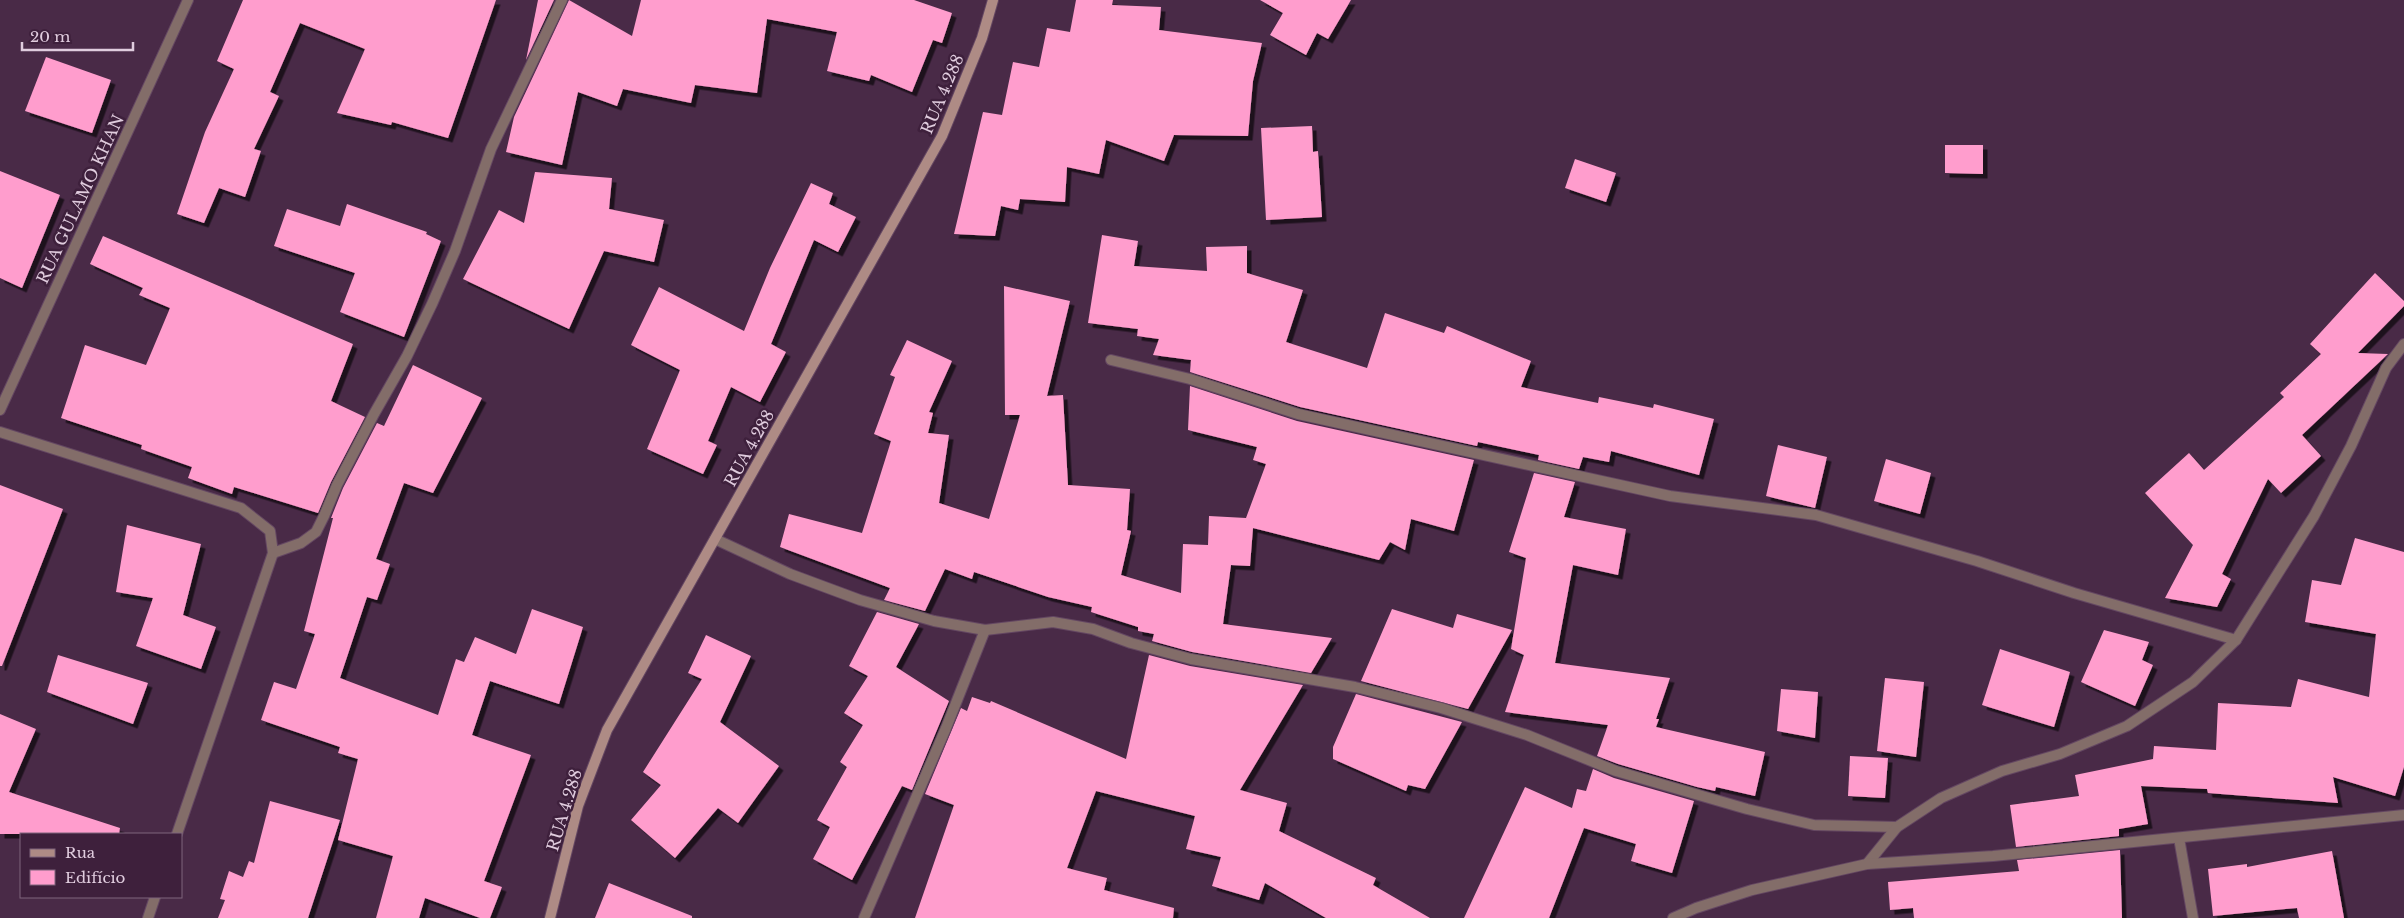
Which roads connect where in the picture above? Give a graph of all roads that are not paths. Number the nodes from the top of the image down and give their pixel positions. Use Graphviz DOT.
graph roads {
  1 [pos="188,0"];
  2 [pos="562,0"];
  3 [pos="993,0"];
  4 [pos="2404,344"];
  5 [pos="1111,360"];
  6 [pos="0,410"];
  7 [pos="0,432"];
  8 [pos="715,539"];
  9 [pos="273,553"];
  10 [pos="985,630"];
  11 [pos="2236,640"];
  12 [pos="2404,815"];
  13 [pos="1897,827"];
  14 [pos="177,833"];
  15 [pos="2179,838"];
  16 [pos="1867,864"];
  17 [pos="155,898"];
  18 [pos="148,918"];
  19 [pos="550,918"];
  20 [pos="864,918"];
  21 [pos="1674,918"];
  22 [pos="2193,918"];
  1 -- 6 [label="street, RUA GULAMO KHAN"];
  2 -- 9 [label="street"];
  3 -- 8 [label="street, RUA 4.288"];
  4 -- 11 [label="street"];
  5 -- 11 [label="street"];
  7 -- 9 [label="street"];
  8 -- 10 [label="street"];
  8 -- 19 [label="street, RUA 4.288"];
  9 -- 14 [label="street"];
  10 -- 13 [label="street"];
  10 -- 20 [label="street"];
  11 -- 13 [label="street"];
  12 -- 15 [label="street"];
  13 -- 16 [label="street"];
  15 -- 16 [label="street"];
  15 -- 22 [label="street"];
  16 -- 21 [label="street"];
  17 -- 18 [label="street"];
}
